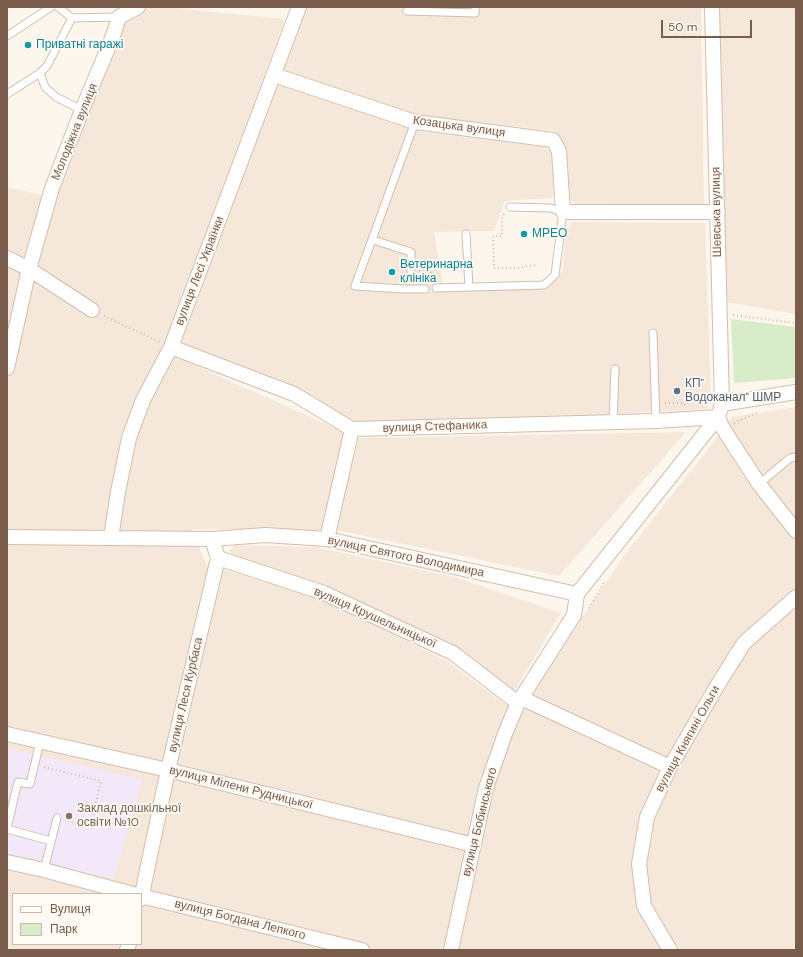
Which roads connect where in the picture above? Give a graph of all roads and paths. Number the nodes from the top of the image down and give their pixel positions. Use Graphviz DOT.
graph roads {
  1 [pos="51,7"];
  2 [pos="58,7"];
  3 [pos="138,7"];
  4 [pos="299,7"];
  5 [pos="475,7"];
  6 [pos="712,7"];
  7 [pos="407,11"];
  8 [pos="119,17"];
  9 [pos="72,18"];
  10 [pos="7,36"];
  11 [pos="40,73"];
  12 [pos="274,75"];
  13 [pos="7,94"];
  14 [pos="82,110"];
  15 [pos="415,122"];
  16 [pos="510,207"];
  17 [pos="563,212"];
  18 [pos="718,212"];
  19 [pos="466,234"];
  20 [pos="373,240"];
  21 [pos="7,258"];
  22 [pos="538,264"];
  23 [pos="29,269"];
  24 [pos="411,271"];
  25 [pos="469,287"];
  26 [pos="436,288"];
  27 [pos="425,289"];
  28 [pos="92,310"];
  29 [pos="653,333"];
  30 [pos="10,338"];
  31 [pos="171,347"];
  32 [pos="7,368"];
  33 [pos="615,369"];
  34 [pos="796,392"];
  35 [pos="660,403"];
  36 [pos="685,409"];
  37 [pos="762,411"];
  38 [pos="721,416"];
  39 [pos="656,421"];
  40 [pos="613,422"];
  41 [pos="352,429"];
  42 [pos="796,457"];
  43 [pos="759,484"];
  44 [pos="796,531"];
  45 [pos="7,537"];
  46 [pos="111,538"];
  47 [pos="212,539"];
  48 [pos="327,539"];
  49 [pos="218,558"];
  50 [pos="607,577"];
  51 [pos="578,594"];
  52 [pos="796,597"];
  53 [pos="587,610"];
  54 [pos="520,701"];
  55 [pos="7,734"];
  56 [pos="40,742"];
  57 [pos="35,764"];
  58 [pos="670,767"];
  59 [pos="168,770"];
  60 [pos="58,818"];
  61 [pos="7,829"];
  62 [pos="51,841"];
  63 [pos="474,845"];
  64 [pos="7,862"];
  65 [pos="44,870"];
  66 [pos="128,893"];
  67 [pos="140,893"];
  68 [pos="142,897"];
  69 [pos="362,950"];
  70 [pos="451,950"];
  71 [pos="670,950"];
  1 -- 10 [label="lane"];
  2 -- 9 [label="lane"];
  3 -- 8 [label="street"];
  4 -- 12 [label="street, вулиця Лесі Українки"];
  5 -- 7 [label="lane"];
  6 -- 18 [label="street, Шевська вулиця"];
  8 -- 9 [label="lane"];
  8 -- 14 [label="street, Молодіжна вулиця"];
  9 -- 11 [label="lane"];
  11 -- 13 [label="lane"];
  11 -- 14 [label="lane"];
  12 -- 15 [label="street, Козацька вулиця"];
  12 -- 31 [label="street, вулиця Лесі Українки"];
  14 -- 23 [label="street, Молодіжна вулиця"];
  15 -- 17 [label="street, Козацька вулиця"];
  15 -- 20 [label="lane"];
  16 -- 17 [label="lane"];
  16 -- 22 [label="path"];
  17 -- 18 [label="street"];
  17 -- 25 [label="lane, Козацька вулиця"];
  18 -- 38 [label="street, Шевська вулиця"];
  19 -- 25 [label="lane"];
  20 -- 24 [label="lane"];
  20 -- 27 [label="lane"];
  21 -- 23 [label="street"];
  23 -- 28 [label="street"];
  23 -- 30 [label="street, Молодіжна вулиця"];
  24 -- 26 [label="path"];
  25 -- 26 [label="lane, Козацька вулиця"];
  28 -- 31 [label="path"];
  29 -- 39 [label="lane"];
  30 -- 32 [label="street, Молодіжна вулиця"];
  31 -- 41 [label="street"];
  31 -- 46 [label="street, вулиця Лесі Українки"];
  33 -- 40 [label="lane"];
  34 -- 38 [label="street"];
  35 -- 36 [label="path"];
  37 -- 38 [label="path"];
  38 -- 39 [label="street, вулиця Стефаника"];
  38 -- 43 [label="street"];
  38 -- 51 [label="street"];
  39 -- 40 [label="street, вулиця Стефаника"];
  40 -- 41 [label="street, вулиця Стефаника"];
  41 -- 48 [label="street"];
  42 -- 43 [label="lane"];
  43 -- 44 [label="street"];
  45 -- 46 [label="street, вулиця Святого Володимира"];
  46 -- 47 [label="street, вулиця Святого Володимира"];
  47 -- 48 [label="street, вулиця Святого Володимира"];
  47 -- 49 [label="street"];
  48 -- 51 [label="street, вулиця Святого Володимира"];
  49 -- 54 [label="street, вулиця Крушельницької"];
  49 -- 59 [label="street, вулиця Леся Курбаса"];
  50 -- 53 [label="path"];
  51 -- 54 [label="street, вулиця Бобинського"];
  52 -- 58 [label="street, вулиця Княгині Ольги"];
  54 -- 58 [label="street, вулиця Крушельницької"];
  54 -- 63 [label="street, вулиця Бобинського"];
  55 -- 56 [label="street, вулиця Мілени Рудницької"];
  56 -- 57 [label="lane"];
  56 -- 59 [label="street, вулиця Мілени Рудницької"];
  57 -- 60 [label="path"];
  57 -- 61 [label="lane"];
  58 -- 71 [label="street, вулиця Княгині Ольги"];
  59 -- 63 [label="street, вулиця Мілени Рудницької"];
  59 -- 67 [label="street, вулиця Леся Курбаса"];
  60 -- 62 [label="lane"];
  61 -- 62 [label="lane"];
  62 -- 65 [label="lane"];
  63 -- 70 [label="street, вулиця Бобинського"];
  64 -- 65 [label="street, вулиця Богдана Лепкого"];
  65 -- 66 [label="street, вулиця Богдана Лепкого"];
  68 -- 69 [label="street, вулиця Богдана Лепкого"];
}
